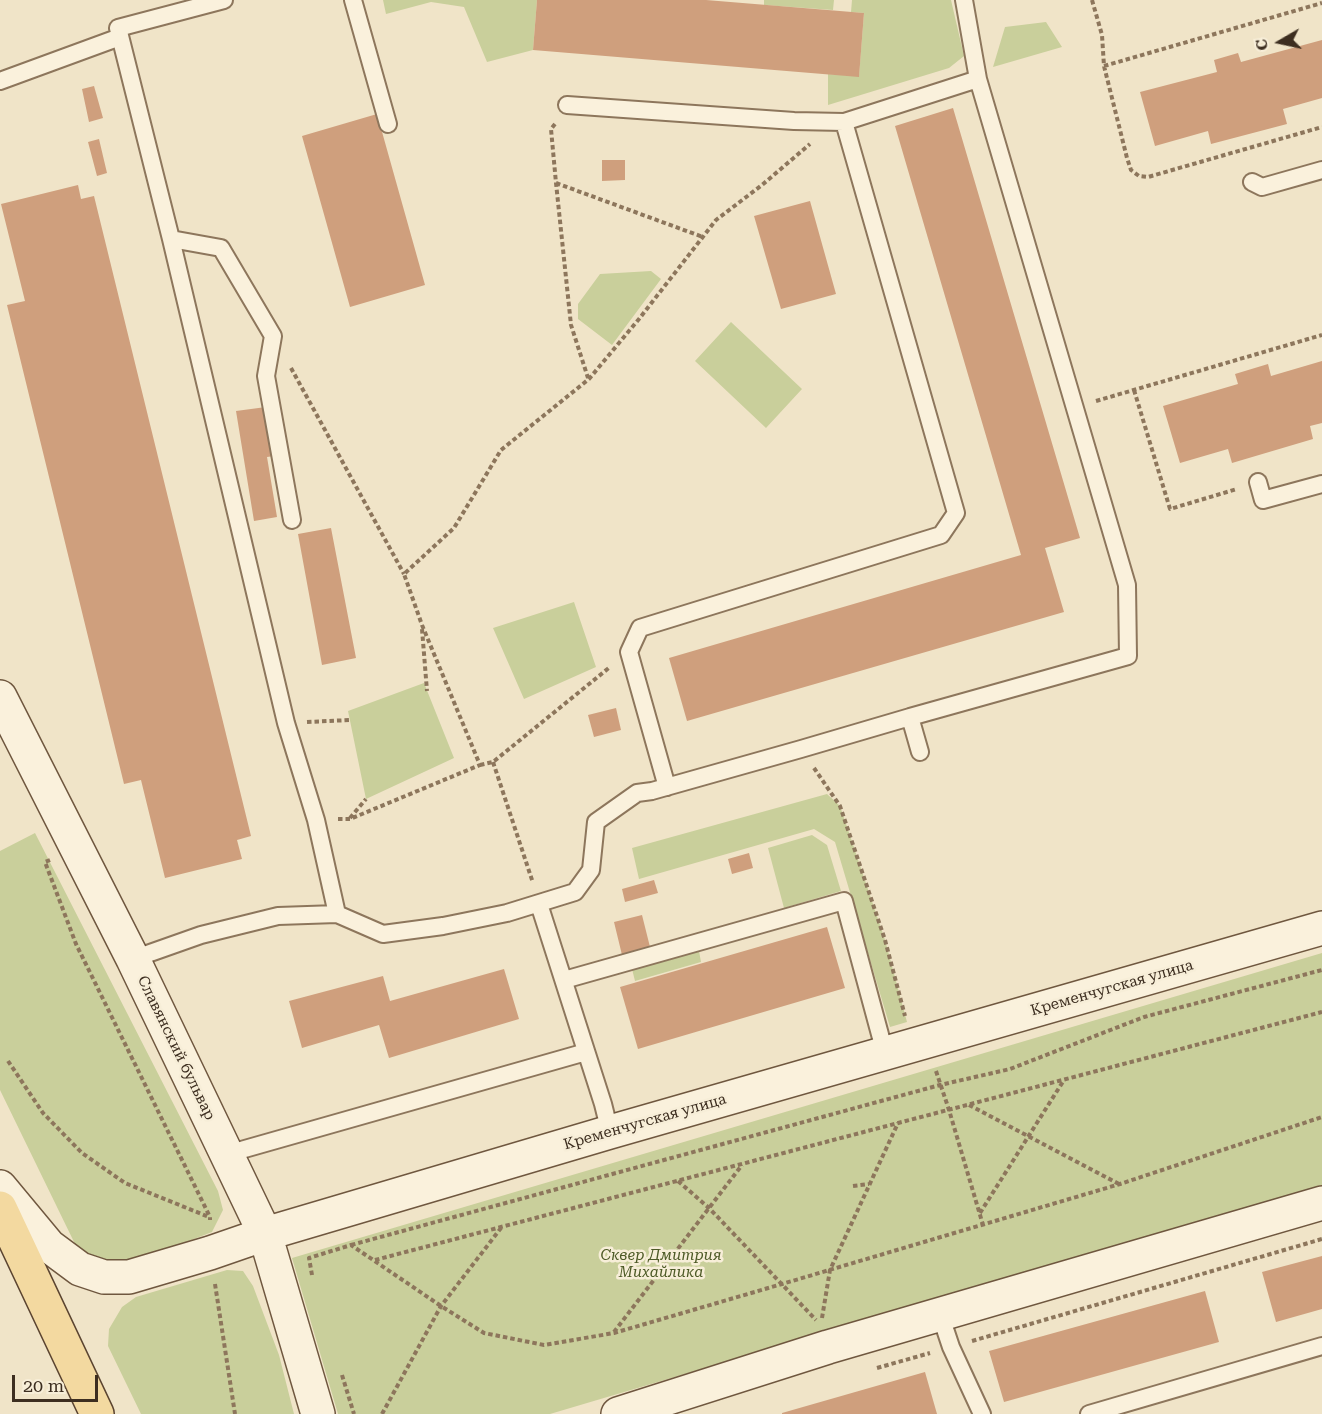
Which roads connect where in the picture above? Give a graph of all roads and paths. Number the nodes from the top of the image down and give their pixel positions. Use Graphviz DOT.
graph roads {
  1 [pos="224,0"];
  2 [pos="353,0"];
  3 [pos="964,0"];
  4 [pos="1092,0"];
  5 [pos="1322,3"];
  6 [pos="120,37"];
  7 [pos="1104,66"];
  8 [pos="978,79"];
  9 [pos="0,81"];
  10 [pos="567,105"];
  11 [pos="839,122"];
  12 [pos="388,124"];
  13 [pos="1322,127"];
  14 [pos="1322,170"];
  15 [pos="1252,182"];
  16 [pos="556,183"];
  17 [pos="703,237"];
  18 [pos="171,239"];
  19 [pos="634,315"];
  20 [pos="639,319"];
  21 [pos="1322,335"];
  22 [pos="273,336"];
  23 [pos="589,379"];
  24 [pos="1134,390"];
  25 [pos="1076,407"];
  26 [pos="1258,482"];
  27 [pos="1322,483"];
  28 [pos="292,520"];
  29 [pos="404,574"];
  30 [pos="422,625"];
  31 [pos="629,652"];
  32 [pos="427,691"];
  33 [pos="0,697"];
  34 [pos="910,717"];
  35 [pos="350,720"];
  36 [pos="286,723"];
  37 [pos="801,749"];
  38 [pos="920,752"];
  39 [pos="493,762"];
  40 [pos="480,765"];
  41 [pos="667,787"];
  42 [pos="366,799"];
  43 [pos="350,819"];
  44 [pos="316,820"];
  45 [pos="45,862"];
  46 [pos="539,904"];
  47 [pos="337,914"];
  48 [pos="1322,928"];
  49 [pos="133,959"];
  50 [pos="1322,970"];
  51 [pos="564,980"];
  52 [pos="1322,1012"];
  53 [pos="907,1022"];
  54 [pos="586,1052"];
  55 [pos="885,1053"];
  56 [pos="8,1061"];
  57 [pos="935,1069"];
  58 [pos="1065,1080"];
  59 [pos="940,1084"];
  60 [pos="968,1105"];
  61 [pos="949,1110"];
  62 [pos="1322,1117"];
  63 [pos="898,1123"];
  64 [pos="610,1132"];
  65 [pos="1028,1137"];
  66 [pos="227,1154"];
  67 [pos="742,1165"];
  68 [pos="678,1181"];
  69 [pos="870,1184"];
  70 [pos="1120,1184"];
  71 [pos="852,1186"];
  72 [pos="0,1187"];
  73 [pos="1322,1203"];
  74 [pos="0,1208"];
  75 [pos="709,1208"];
  76 [pos="980,1214"];
  77 [pos="210,1217"];
  78 [pos="983,1225"];
  79 [pos="502,1227"];
  80 [pos="265,1234"];
  81 [pos="1322,1239"];
  82 [pos="351,1245"];
  83 [pos="210,1253"];
  84 [pos="375,1260"];
  85 [pos="830,1270"];
  86 [pos="312,1277"];
  87 [pos="782,1284"];
  88 [pos="441,1306"];
  89 [pos="940,1314"];
  90 [pos="614,1333"];
  91 [pos="1322,1346"];
  92 [pos="951,1347"];
  93 [pos="340,1368"];
  94 [pos="873,1369"];
  95 [pos="97,1414"];
  96 [pos="235,1414"];
  97 [pos="318,1414"];
  98 [pos="354,1414"];
  99 [pos="381,1414"];
  100 [pos="618,1414"];
  101 [pos="982,1414"];
  102 [pos="1089,1414"];
  1 -- 6 [label="lane"];
  2 -- 12 [label="lane"];
  3 -- 8 [label="lane"];
  4 -- 7 [label="path"];
  5 -- 7 [label="path"];
  6 -- 9 [label="lane"];
  6 -- 18 [label="lane"];
  7 -- 13 [label="path"];
  8 -- 11 [label="lane"];
  8 -- 25 [label="lane"];
  10 -- 11 [label="lane"];
  10 -- 16 [label="path"];
  11 -- 17 [label="path"];
  11 -- 31 [label="lane"];
  14 -- 15 [label="lane"];
  16 -- 17 [label="path"];
  16 -- 23 [label="path"];
  17 -- 20 [label="path"];
  18 -- 22 [label="lane"];
  18 -- 36 [label="lane"];
  19 -- 20 [label="path"];
  20 -- 23 [label="path"];
  21 -- 24 [label="path"];
  22 -- 28 [label="lane"];
  22 -- 29 [label="path"];
  23 -- 29 [label="path"];
  24 -- 25 [label="path"];
  24 -- 26 [label="path"];
  25 -- 34 [label="lane"];
  26 -- 27 [label="lane"];
  29 -- 30 [label="path"];
  30 -- 32 [label="path"];
  30 -- 40 [label="path"];
  31 -- 39 [label="path"];
  31 -- 41 [label="lane"];
  33 -- 49 [label="street, Славянский бульвар"];
  34 -- 37 [label="lane"];
  34 -- 38 [label="lane"];
  35 -- 36 [label="path"];
  36 -- 44 [label="lane"];
  37 -- 41 [label="lane"];
  37 -- 53 [label="path"];
  39 -- 40 [label="path"];
  39 -- 46 [label="path"];
  40 -- 43 [label="path"];
  41 -- 46 [label="lane"];
  42 -- 43 [label="path"];
  43 -- 44 [label="path"];
  44 -- 47 [label="lane"];
  45 -- 77 [label="path"];
  46 -- 47 [label="lane"];
  46 -- 51 [label="lane"];
  47 -- 49 [label="lane"];
  48 -- 55 [label="street, Кременчугская улица"];
  49 -- 66 [label="street, Славянский бульвар"];
  50 -- 59 [label="path"];
  51 -- 54 [label="lane"];
  51 -- 55 [label="lane"];
  52 -- 58 [label="path"];
  54 -- 64 [label="lane"];
  54 -- 66 [label="lane"];
  55 -- 64 [label="street, Кременчугская улица"];
  56 -- 77 [label="path"];
  57 -- 59 [label="path"];
  58 -- 60 [label="path"];
  58 -- 65 [label="path"];
  59 -- 61 [label="path"];
  59 -- 82 [label="path"];
  60 -- 61 [label="path"];
  60 -- 65 [label="path"];
  61 -- 63 [label="path"];
  61 -- 76 [label="path"];
  62 -- 70 [label="path"];
  63 -- 67 [label="path"];
  63 -- 69 [label="path"];
  64 -- 80 [label="street, Кременчугская улица"];
  65 -- 70 [label="path"];
  65 -- 76 [label="path"];
  66 -- 80 [label="street, Славянский бульвар"];
  67 -- 68 [label="path"];
  67 -- 75 [label="path"];
  68 -- 75 [label="path"];
  68 -- 79 [label="path"];
  69 -- 71 [label="path"];
  69 -- 85 [label="path"];
  70 -- 78 [label="path"];
  72 -- 83 [label="street, Кременчугская улица"];
  73 -- 89 [label="street"];
  74 -- 95 [label="main road"];
  75 -- 87 [label="path"];
  75 -- 90 [label="path"];
  76 -- 78 [label="path"];
  77 -- 83 [label="path"];
  78 -- 85 [label="path"];
  79 -- 84 [label="path"];
  79 -- 88 [label="path"];
  80 -- 83 [label="street, Кременчугская улица"];
  80 -- 97 [label="street, Славянский бульвар"];
  81 -- 92 [label="path"];
  82 -- 84 [label="path"];
  82 -- 86 [label="path"];
  83 -- 96 [label="path"];
  84 -- 88 [label="path"];
  85 -- 87 [label="path"];
  85 -- 87 [label="path"];
  87 -- 90 [label="path"];
  88 -- 90 [label="path"];
  88 -- 99 [label="path"];
  89 -- 92 [label="lane"];
  89 -- 100 [label="street"];
  91 -- 102 [label="lane"];
  92 -- 94 [label="path"];
  92 -- 101 [label="lane"];
  93 -- 98 [label="path"];
}
